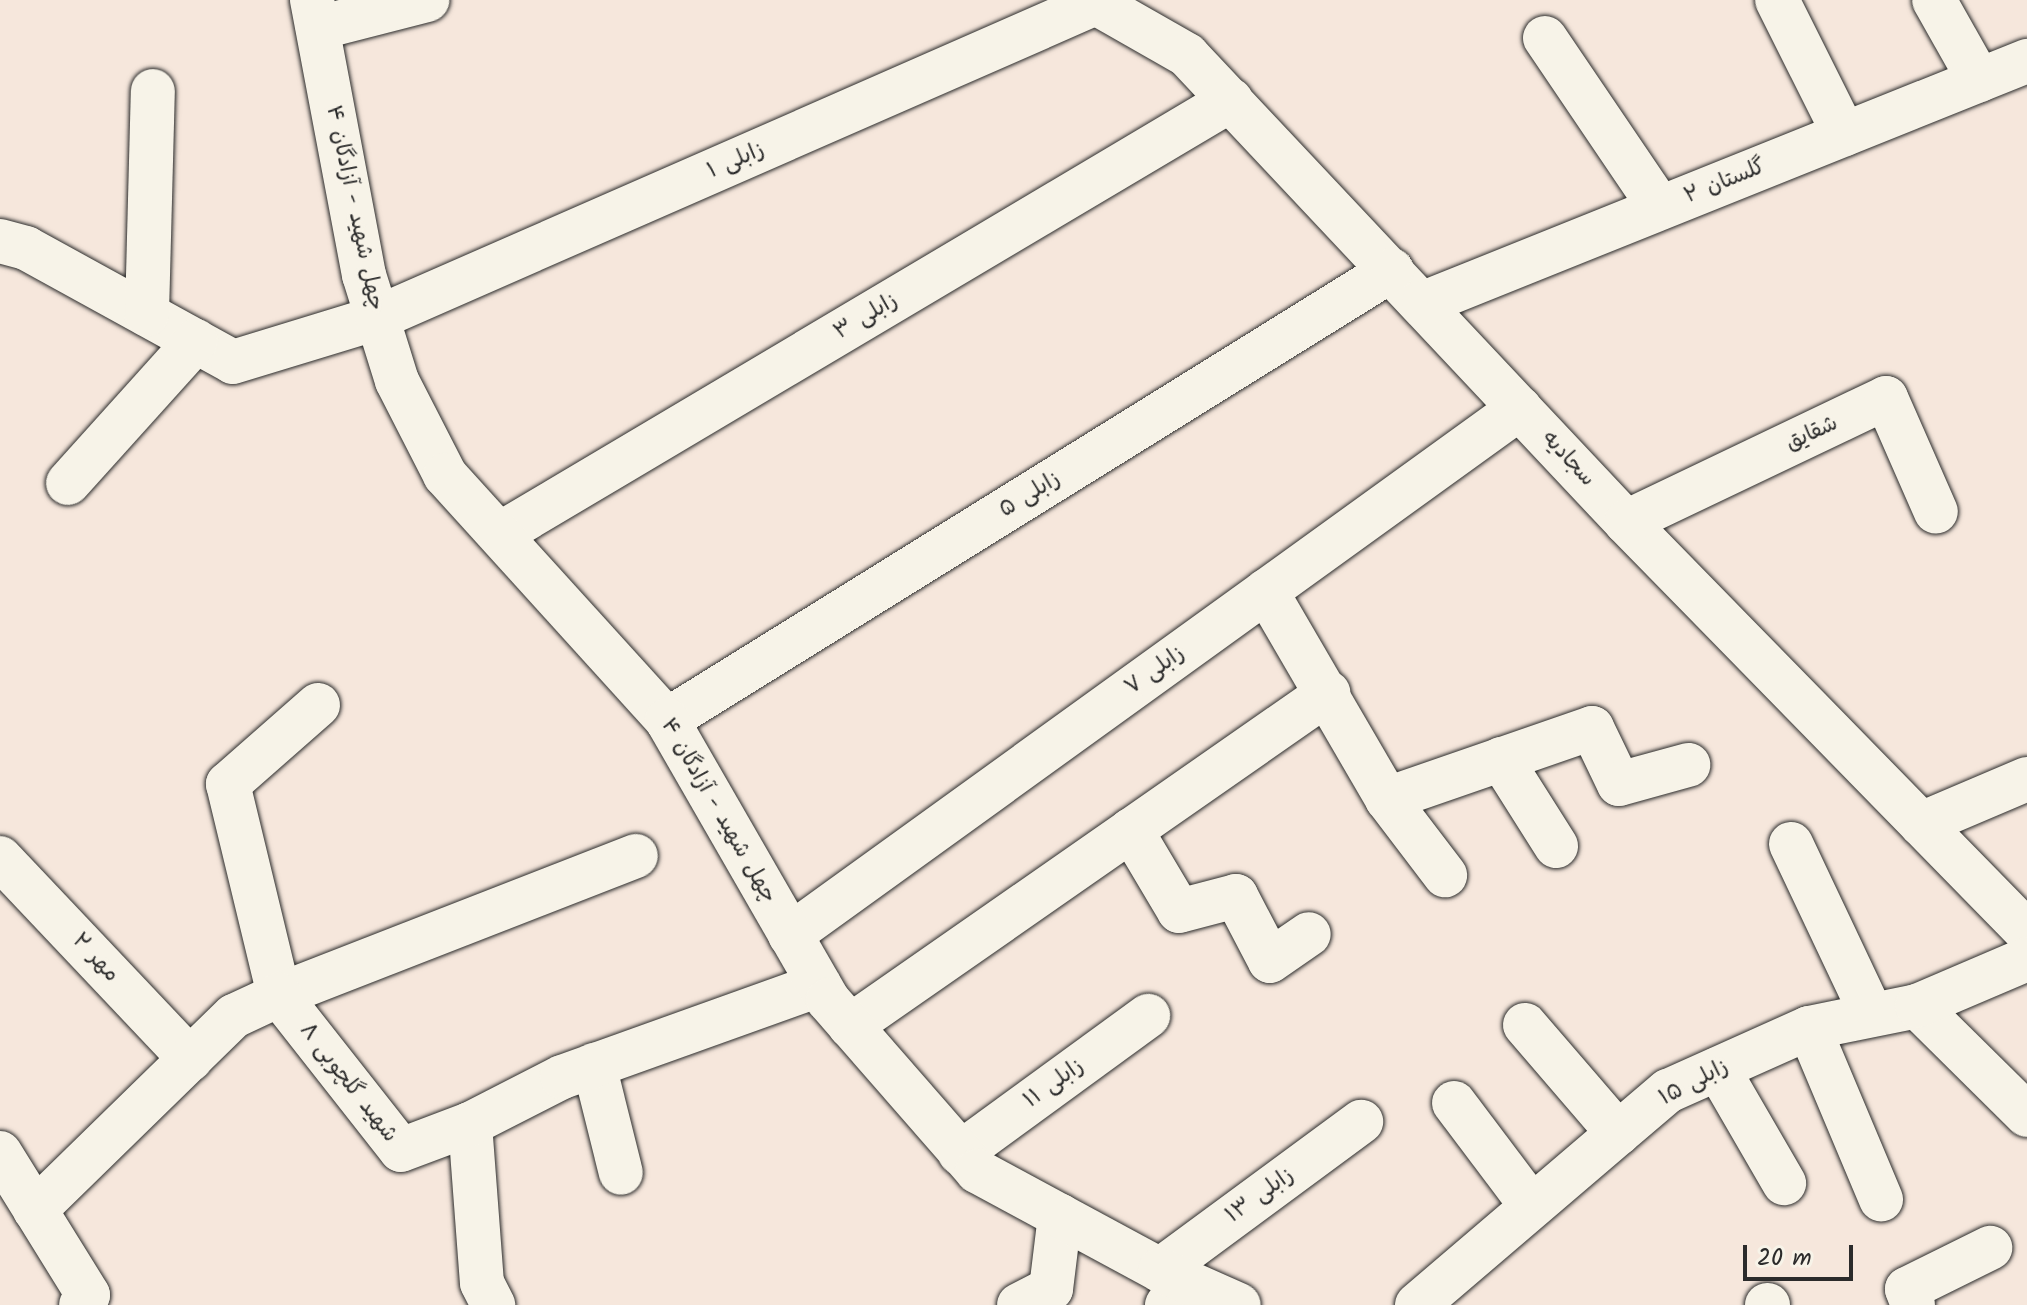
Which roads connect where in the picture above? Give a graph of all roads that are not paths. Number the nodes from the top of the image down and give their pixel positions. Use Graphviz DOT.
graph roads {
  1 [pos="427,0"];
  2 [pos="1777,0"];
  3 [pos="1934,0"];
  4 [pos="1097,2"];
  5 [pos="315,14"];
  6 [pos="1545,38"];
  7 [pos="2027,61"];
  8 [pos="1979,80"];
  9 [pos="153,91"];
  10 [pos="1231,100"];
  11 [pos="1844,134"];
  12 [pos="1660,208"];
  13 [pos="0,241"];
  14 [pos="1392,270"];
  15 [pos="1424,303"];
  16 [pos="147,314"];
  17 [pos="377,318"];
  18 [pos="196,341"];
  19 [pos="1520,408"];
  20 [pos="68,483"];
  21 [pos="1936,512"];
  22 [pos="1626,522"];
  23 [pos="500,534"];
  24 [pos="1266,591"];
  25 [pos="1328,693"];
  26 [pos="318,705"];
  27 [pos="667,720"];
  28 [pos="1501,759"];
  29 [pos="1688,765"];
  30 [pos="2027,779"];
  31 [pos="1387,799"];
  32 [pos="1921,824"];
  33 [pos="1131,830"];
  34 [pos="1791,844"];
  35 [pos="1556,846"];
  36 [pos="636,856"];
  37 [pos="0,858"];
  38 [pos="1445,875"];
  39 [pos="2027,932"];
  40 [pos="1309,934"];
  41 [pos="790,935"];
  42 [pos="2027,959"];
  43 [pos="819,985"];
  44 [pos="279,995"];
  45 [pos="1917,1006"];
  46 [pos="1871,1013"];
  47 [pos="1148,1016"];
  48 [pos="1525,1025"];
  49 [pos="850,1026"];
  50 [pos="1809,1028"];
  51 [pos="190,1059"];
  52 [pos="594,1065"];
  53 [pos="1718,1069"];
  54 [pos="1454,1103"];
  55 [pos="2027,1115"];
  56 [pos="1361,1122"];
  57 [pos="470,1124"];
  58 [pos="1618,1133"];
  59 [pos="0,1153"];
  60 [pos="960,1153"];
  61 [pos="621,1173"];
  62 [pos="1784,1183"];
  63 [pos="1881,1199"];
  64 [pos="1531,1205"];
  65 [pos="35,1210"];
  66 [pos="1060,1216"];
  67 [pos="1990,1248"];
  68 [pos="1170,1285"];
  69 [pos="90,1302"];
  70 [pos="493,1305"];
  71 [pos="1019,1305"];
  72 [pos="1239,1305"];
  73 [pos="1417,1305"];
  74 [pos="1913,1305"];
  1 -- 5 [label="street"];
  2 -- 11 [label="street"];
  3 -- 8 [label="street"];
  4 -- 10 [label="street, سجادیه"];
  4 -- 17 [label="street, زابلی ۱"];
  5 -- 17 [label="street, چهل شهید - آزادگان ۴"];
  6 -- 12 [label="street"];
  7 -- 8 [label="street, گلستان ۲"];
  8 -- 11 [label="street, گلستان ۲"];
  9 -- 16 [label="street"];
  10 -- 14 [label="street, سجادیه"];
  10 -- 23 [label="street, زابلی ۳"];
  11 -- 12 [label="street, گلستان ۲"];
  12 -- 15 [label="street, گلستان ۲"];
  13 -- 16 [label="street"];
  14 -- 15 [label="street, سجادیه"];
  14 -- 27 [label="street, زابلی ۵"];
  15 -- 19 [label="street, سجادیه"];
  16 -- 18 [label="street, زابلی ۱"];
  17 -- 18 [label="street, زابلی ۱"];
  17 -- 23 [label="street, چهل شهید - آزادگان ۴"];
  18 -- 20 [label="street"];
  19 -- 22 [label="street, سجادیه"];
  19 -- 24 [label="street, زابلی ۷"];
  21 -- 22 [label="street, شقایق"];
  22 -- 32 [label="street, سجادیه"];
  23 -- 27 [label="street, چهل شهید - آزادگان ۴"];
  24 -- 25 [label="street"];
  24 -- 41 [label="street, زابلی ۷"];
  25 -- 31 [label="street"];
  25 -- 33 [label="street"];
  26 -- 44 [label="street"];
  27 -- 41 [label="street, چهل شهید - آزادگان ۴"];
  28 -- 29 [label="street"];
  28 -- 31 [label="street"];
  28 -- 35 [label="street"];
  30 -- 32 [label="street"];
  31 -- 38 [label="street"];
  32 -- 39 [label="street, سجادیه"];
  33 -- 40 [label="street"];
  33 -- 49 [label="street"];
  34 -- 46 [label="street"];
  36 -- 44 [label="street"];
  37 -- 51 [label="street, مهر ۲"];
  41 -- 43 [label="street, چهل شهید - آزادگان ۴"];
  42 -- 45 [label="street, زابلی ۱۵"];
  43 -- 49 [label="street, چهل شهید - آزادگان ۴"];
  43 -- 52 [label="street, شهید گلچوبی ۸"];
  44 -- 51 [label="street"];
  44 -- 57 [label="street, شهید گلچوبی ۸"];
  45 -- 46 [label="street, زابلی ۱۵"];
  45 -- 55 [label="street"];
  46 -- 50 [label="street, زابلی ۱۵"];
  47 -- 60 [label="street, زابلی ۱۱"];
  48 -- 58 [label="street"];
  49 -- 60 [label="street, چهل شهید - آزادگان ۴"];
  50 -- 53 [label="street, زابلی ۱۵"];
  50 -- 63 [label="street"];
  51 -- 65 [label="street"];
  52 -- 57 [label="street, شهید گلچوبی ۸"];
  52 -- 61 [label="street"];
  53 -- 58 [label="street, زابلی ۱۵"];
  53 -- 62 [label="street"];
  54 -- 64 [label="street"];
  56 -- 68 [label="street, زابلی ۱۳"];
  57 -- 70 [label="street"];
  58 -- 64 [label="street, زابلی ۱۵"];
  59 -- 65 [label="street"];
  60 -- 66 [label="street, چهل شهید - آزادگان ۴"];
  64 -- 73 [label="street, زابلی ۱۵"];
  65 -- 69 [label="street"];
  66 -- 68 [label="street, چهل شهید - آزادگان ۴"];
  66 -- 71 [label="street"];
  67 -- 74 [label="street"];
  68 -- 72 [label="street, چهل شهید - آزادگان ۴"];
}
